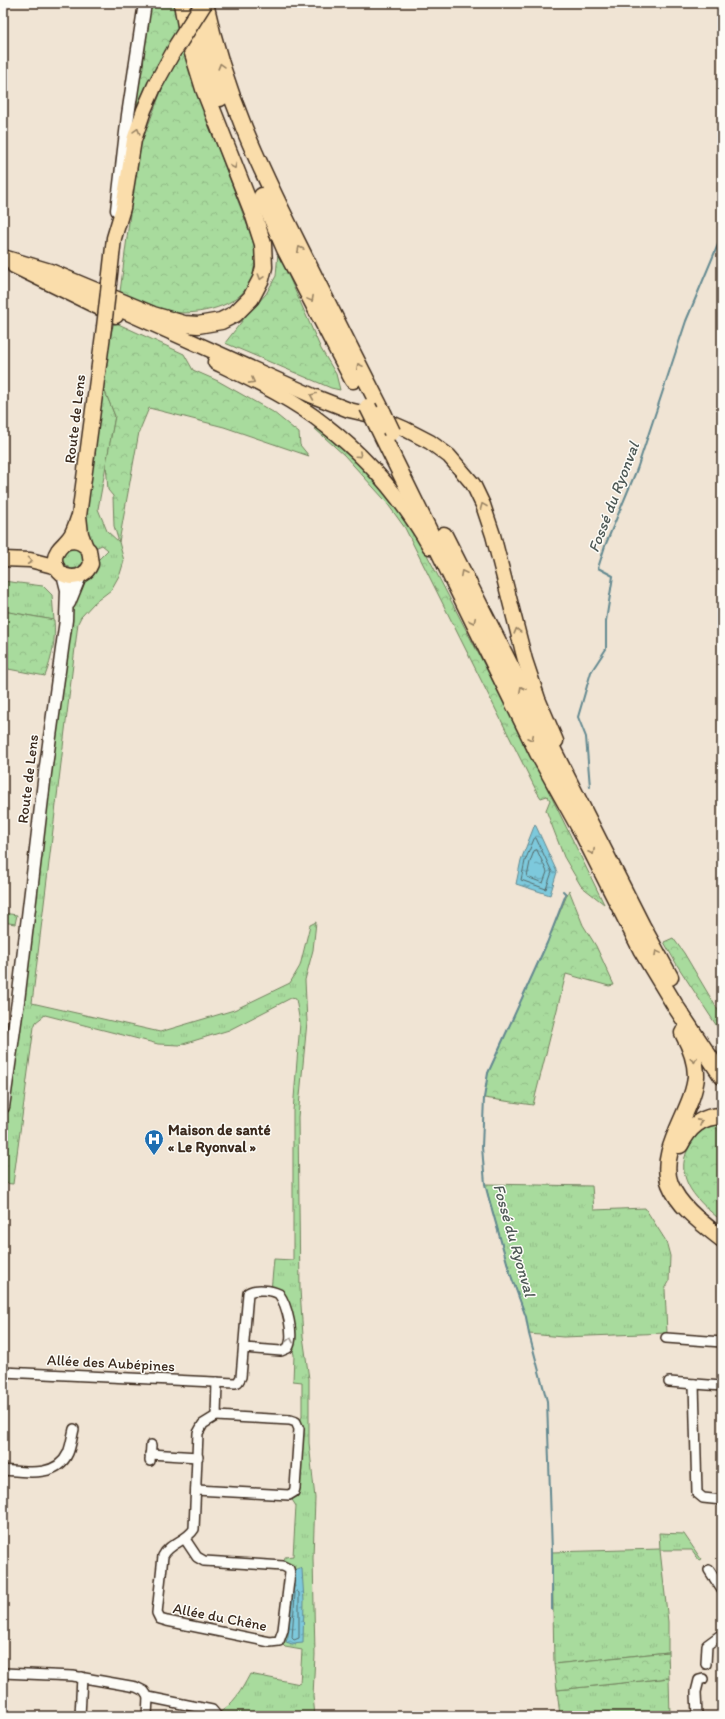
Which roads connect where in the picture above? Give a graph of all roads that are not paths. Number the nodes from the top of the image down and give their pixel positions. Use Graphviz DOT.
graph roads {
  1 [pos="145,3"];
  2 [pos="182,3"];
  3 [pos="195,3"];
  4 [pos="204,3"];
  5 [pos="176,47"];
  6 [pos="114,238"];
  7 [pos="3,259"];
  8 [pos="380,420"];
  9 [pos="79,516"];
  10 [pos="65,543"];
  11 [pos="84,545"];
  12 [pos="3,559"];
  13 [pos="60,570"];
  14 [pos="80,576"];
  15 [pos="456,586"];
  16 [pos="67,608"];
  17 [pos="578,799"];
  18 [pos="641,949"];
  19 [pos="722,1057"];
  20 [pos="722,1076"];
  21 [pos="3,1108"];
  22 [pos="722,1116"];
  23 [pos="722,1231"];
  24 [pos="722,1239"];
  25 [pos="666,1338"];
  26 [pos="722,1342"];
  27 [pos="244,1348"];
  28 [pos="3,1372"];
  29 [pos="217,1382"];
  30 [pos="669,1382"];
  31 [pos="694,1384"];
  32 [pos="722,1386"];
  33 [pos="216,1416"];
  34 [pos="74,1429"];
  35 [pos="150,1453"];
  36 [pos="198,1457"];
  37 [pos="3,1470"];
  38 [pos="196,1490"];
  39 [pos="722,1500"];
  40 [pos="185,1538"];
  41 [pos="710,1570"];
  42 [pos="722,1590"];
  43 [pos="722,1634"];
  44 [pos="706,1664"];
  45 [pos="3,1673"];
  46 [pos="82,1677"];
  47 [pos="703,1679"];
  48 [pos="148,1697"];
  49 [pos="80,1716"];
  50 [pos="147,1716"];
  51 [pos="218,1716"];
  52 [pos="697,1716"];
  1 -- 6 [label="main road"];
  2 -- 7 [label="highway, one-way"];
  3 -- 8 [label="highway, one-way"];
  4 -- 5 [label="highway, bridge"];
  8 -- 4 [label="highway, one-way"];
  6 -- 5 [label="main road, Route de Lens, one-way"];
  6 -- 9 [label="main road, Route de Lens, bridge"];
  7 -- 15 [label="main road, one-way"];
  17 -- 7 [label="main road, one-way"];
  8 -- 15 [label="highway"];
  17 -- 8 [label="highway, one-way"];
  9 -- 10 [label="main road"];
  9 -- 11 [label="main road"];
  10 -- 11 [label="main road"];
  10 -- 13 [label="main road"];
  11 -- 14 [label="main road"];
  12 -- 13 [label="main road, one-way"];
  13 -- 14 [label="main road"];
  13 -- 16 [label="main road, Route de Lens"];
  14 -- 16 [label="main road"];
  15 -- 18 [label="highway, one-way"];
  16 -- 21 [label="main road, Route de Lens"];
  19 -- 17 [label="highway, one-way"];
  18 -- 20 [label="highway"];
  18 -- 24 [label="highway, one-way"];
  23 -- 22 [label="highway, one-way"];
  25 -- 26 [label="street"];
  27 -- 27 [label="street, one-way"];
  27 -- 29 [label="street, Allée des Aubépines"];
  28 -- 29 [label="street, Allée des Aubépines"];
  29 -- 33 [label="street"];
  30 -- 31 [label="street"];
  31 -- 32 [label="street"];
  31 -- 39 [label="street"];
  33 -- 36 [label="street"];
  33 -- 38 [label="street"];
  34 -- 37 [label="street"];
  35 -- 36 [label="street"];
  36 -- 38 [label="street"];
  38 -- 40 [label="street"];
  40 -- 40 [label="street, Allée du Chêne"];
  41 -- 42 [label="street"];
  43 -- 44 [label="street"];
  45 -- 46 [label="street"];
  46 -- 48 [label="street"];
  46 -- 49 [label="street"];
  47 -- 52 [label="street"];
  48 -- 50 [label="street"];
  48 -- 51 [label="street"];
}
